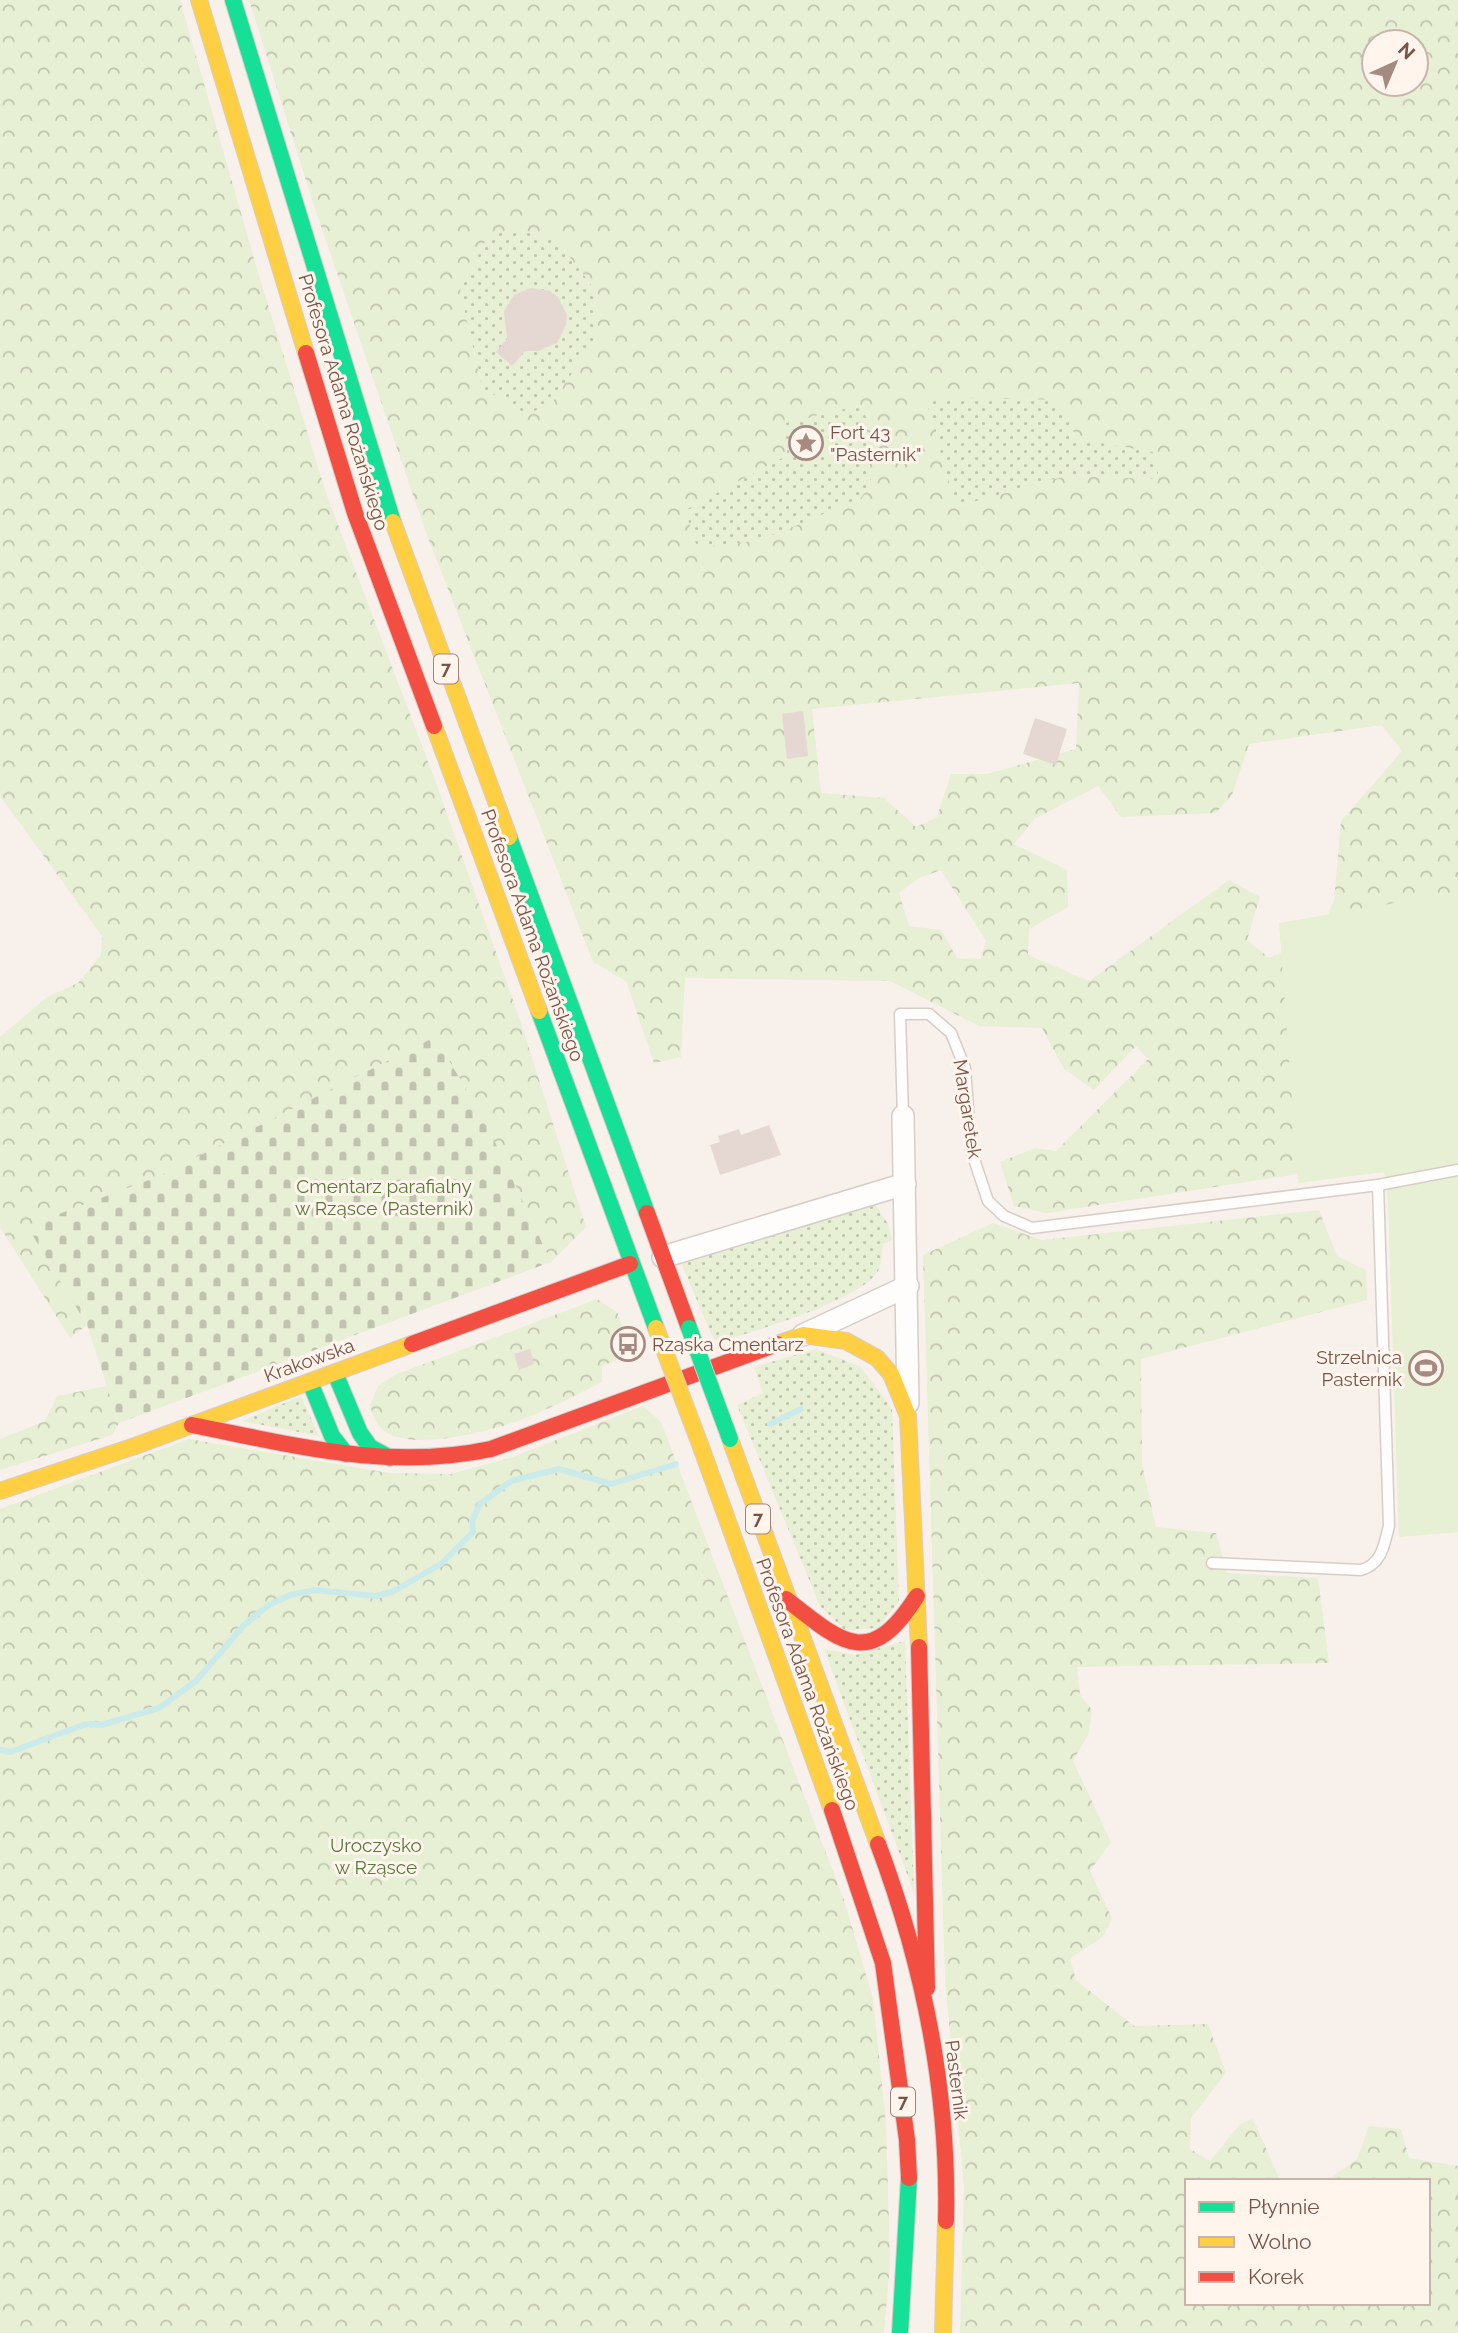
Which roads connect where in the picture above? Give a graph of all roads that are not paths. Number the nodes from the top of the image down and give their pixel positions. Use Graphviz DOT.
graph roads {
  1 [pos="199,0"];
  2 [pos="233,0"];
  3 [pos="903,1116"];
  4 [pos="1458,1170"];
  5 [pos="905,1184"];
  6 [pos="1378,1185"];
  7 [pos="663,1257"];
  8 [pos="630,1264"];
  9 [pos="908,1286"];
  10 [pos="803,1335"];
  11 [pos="335,1373"];
  12 [pos="310,1382"];
  13 [pos="908,1416"];
  14 [pos="192,1424"];
  15 [pos="346,1454"];
  16 [pos="391,1458"];
  17 [pos="0,1491"];
  18 [pos="1212,1563"];
  19 [pos="918,1596"];
  20 [pos="786,1599"];
  21 [pos="877,1839"];
  22 [pos="926,2006"];
  23 [pos="900,2333"];
  24 [pos="943,2333"];
  1 -- 8 [label="main road, Profesora Adama Rożańskiego / 7"];
  2 -- 7 [label="main road, Profesora Adama Rożańskiego / 7"];
  3 -- 5 [label="street, Margaretek"];
  3 -- 6 [label="lane, Margaretek"];
  4 -- 6 [label="lane, Margaretek"];
  5 -- 7 [label="street"];
  5 -- 9 [label="street, Margaretek"];
  6 -- 18 [label="lane"];
  7 -- 20 [label="main road, Profesora Adama Rożańskiego / 7, bridge"];
  8 -- 11 [label="main road, Krakowska"];
  8 -- 23 [label="main road, Profesora Adama Rożańskiego / 7, bridge"];
  9 -- 10 [label="street"];
  9 -- 13 [label="street, Margaretek"];
  10 -- 13 [label="main road"];
  10 -- 16 [label="main road"];
  11 -- 12 [label="main road, Krakowska"];
  11 -- 16 [label="main road"];
  12 -- 14 [label="main road, Krakowska"];
  12 -- 15 [label="main road"];
  13 -- 19 [label="main road"];
  14 -- 15 [label="main road"];
  14 -- 17 [label="main road, Krakowska"];
  15 -- 16 [label="main road"];
  19 -- 20 [label="main road"];
  19 -- 22 [label="main road"];
  20 -- 21 [label="main road, Profesora Adama Rożańskiego / 7"];
  21 -- 22 [label="main road, Pasternik / 7"];
  22 -- 24 [label="main road, Pasternik / 7"];
}
